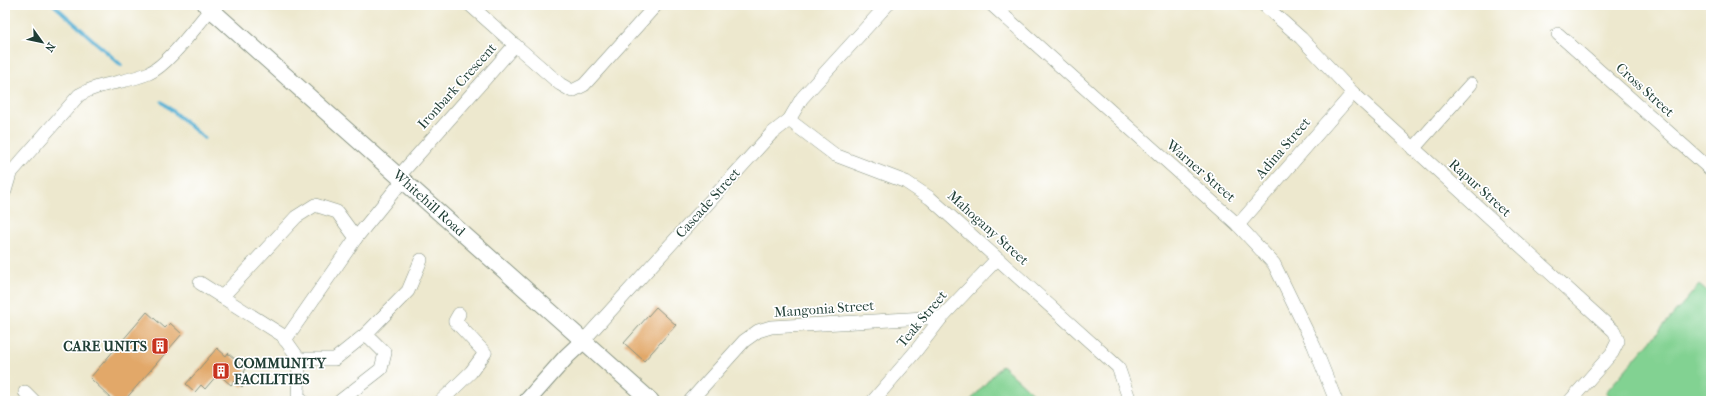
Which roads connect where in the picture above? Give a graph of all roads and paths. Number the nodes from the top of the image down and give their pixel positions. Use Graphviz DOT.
graph roads {
  1 [pos="470,5"];
  2 [pos="656,5"];
  3 [pos="887,5"];
  4 [pos="992,5"];
  5 [pos="1264,5"];
  6 [pos="209,7"];
  7 [pos="1558,34"];
  8 [pos="515,45"];
  9 [pos="1471,84"];
  10 [pos="1353,93"];
  11 [pos="789,120"];
  12 [pos="1413,149"];
  13 [pos="1711,170"];
  14 [pos="401,178"];
  15 [pos="5,191"];
  16 [pos="1238,225"];
  17 [pos="356,238"];
  18 [pos="997,259"];
  19 [pos="421,260"];
  20 [pos="200,283"];
  21 [pos="222,297"];
  22 [pos="459,314"];
  23 [pos="942,317"];
  24 [pos="366,334"];
  25 [pos="286,340"];
  26 [pos="583,341"];
  27 [pos="299,359"];
  28 [pos="302,401"];
  29 [pos="340,401"];
  30 [pos="441,401"];
  31 [pos="527,401"];
  32 [pos="651,401"];
  33 [pos="690,401"];
  34 [pos="873,401"];
  35 [pos="1130,401"];
  36 [pos="1336,401"];
  37 [pos="1570,401"];
  1 -- 8 [label="street, Ironbark Crescent"];
  2 -- 8 [label="street"];
  3 -- 11 [label="street, Cascade Street"];
  4 -- 16 [label="street, Warner Street"];
  5 -- 10 [label="street, Rapur Street"];
  6 -- 14 [label="street, Whitehill Road"];
  6 -- 15 [label="street"];
  7 -- 13 [label="street, Cross Street"];
  8 -- 14 [label="street, Ironbark Crescent"];
  9 -- 12 [label="street"];
  10 -- 12 [label="street, Rapur Street"];
  10 -- 16 [label="street, Adina Street"];
  11 -- 18 [label="street, Mahogany Street"];
  11 -- 26 [label="street, Cascade Street"];
  12 -- 37 [label="street, Rapur Street"];
  14 -- 17 [label="street, Ironbark Crescent"];
  14 -- 26 [label="street, Whitehill Road"];
  16 -- 36 [label="street, Warner Street"];
  17 -- 21 [label="street"];
  17 -- 25 [label="street, Ironbark Crescent"];
  18 -- 23 [label="street, Teak Street"];
  18 -- 35 [label="street, Mahogany Street"];
  19 -- 24 [label="street"];
  20 -- 21 [label="street"];
  21 -- 25 [label="street"];
  22 -- 30 [label="street"];
  23 -- 33 [label="street, Mangonia Street"];
  23 -- 34 [label="street, Teak Street"];
  24 -- 27 [label="street"];
  24 -- 29 [label="street"];
  25 -- 27 [label="street"];
  26 -- 31 [label="street, Cascade Street"];
  26 -- 32 [label="street, Whitehill Road"];
  27 -- 28 [label="street"];
}
